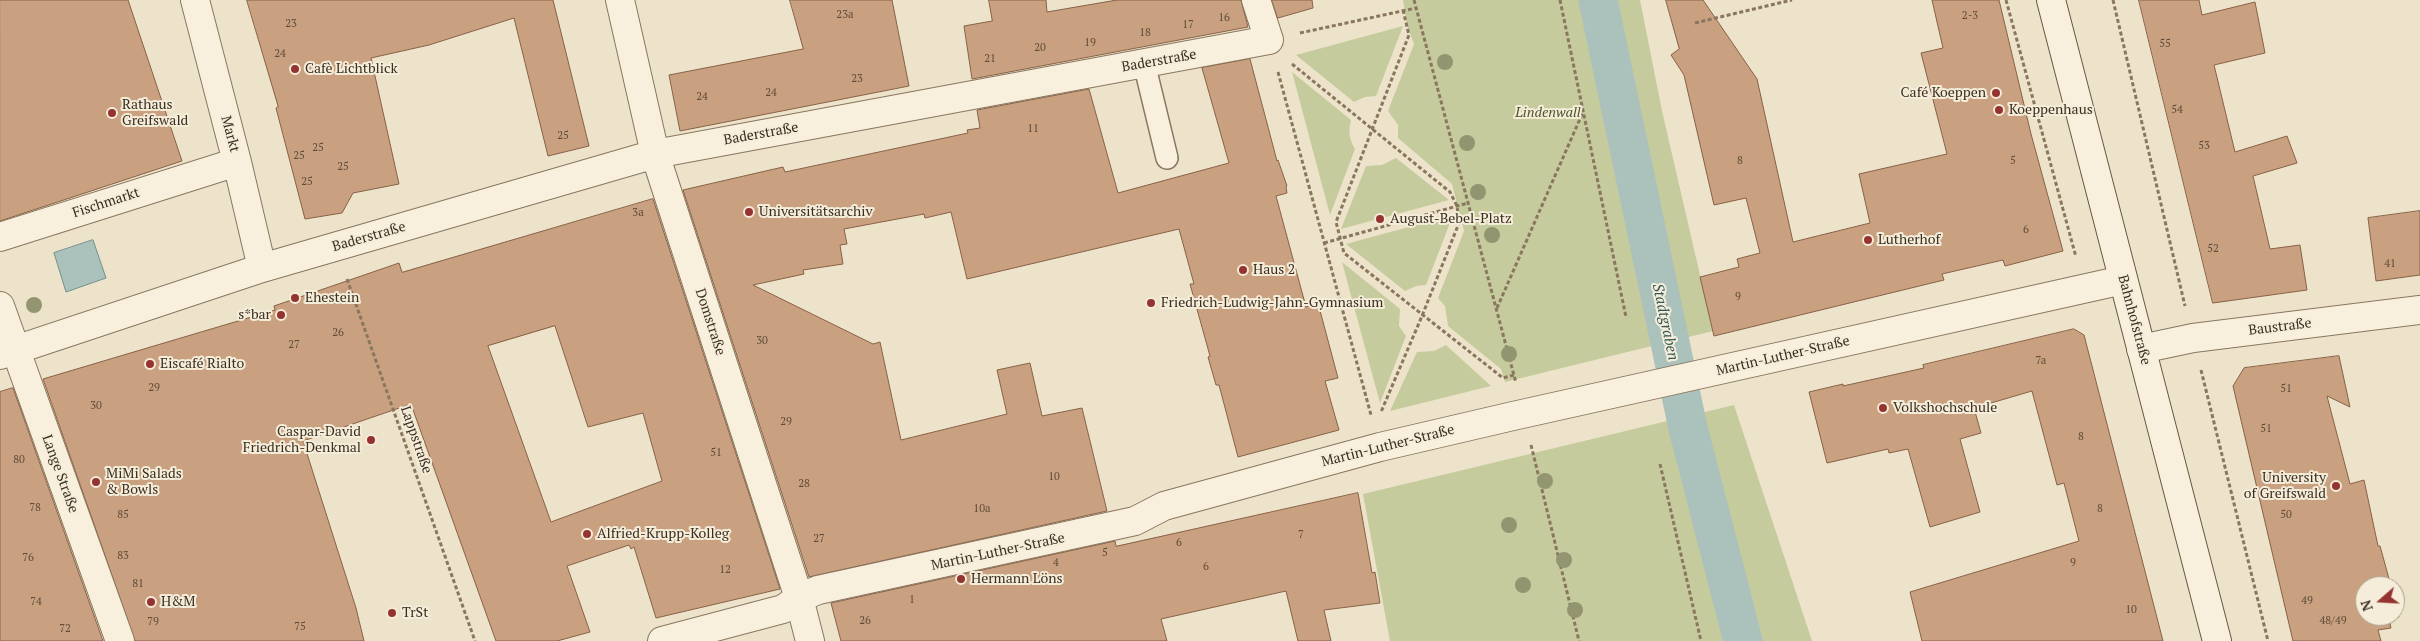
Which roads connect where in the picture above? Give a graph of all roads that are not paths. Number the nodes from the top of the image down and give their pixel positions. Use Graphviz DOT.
graph roads {
  1 [pos="194,0"];
  2 [pos="620,0"];
  3 [pos="1256,0"];
  4 [pos="2051,0"];
  5 [pos="1144,64"];
  6 [pos="655,154"];
  7 [pos="1167,158"];
  8 [pos="224,166"];
  9 [pos="0,237"];
  10 [pos="250,272"];
  11 [pos="2123,280"];
  12 [pos="0,306"];
  13 [pos="2420,310"];
  14 [pos="2141,349"];
  15 [pos="8,353"];
  16 [pos="799,598"];
  17 [pos="120,641"];
  18 [pos="662,641"];
  19 [pos="810,641"];
  20 [pos="2217,641"];
  1 -- 8 [label="street, Markt"];
  2 -- 6 [label="street, Domstraße"];
  3 -- 5 [label="street, Baderstraße"];
  4 -- 11 [label="street, Bahnhofstraße"];
  5 -- 6 [label="street, Baderstraße"];
  5 -- 7 [label="lane"];
  6 -- 10 [label="street, Baderstraße"];
  6 -- 16 [label="street, Domstraße"];
  8 -- 9 [label="street, Fischmarkt"];
  8 -- 10 [label="street, Markt"];
  10 -- 15 [label="street"];
  11 -- 14 [label="street, Bahnhofstraße"];
  11 -- 16 [label="street, Martin-Luther-Straße"];
  12 -- 15 [label="street, Lange Straße"];
  13 -- 14 [label="street, Baustraße"];
  14 -- 20 [label="street, Bahnhofstraße"];
  15 -- 17 [label="street, Lange Straße"];
  16 -- 18 [label="street, Martin-Luther-Straße"];
  16 -- 19 [label="street, Domstraße"];
}
